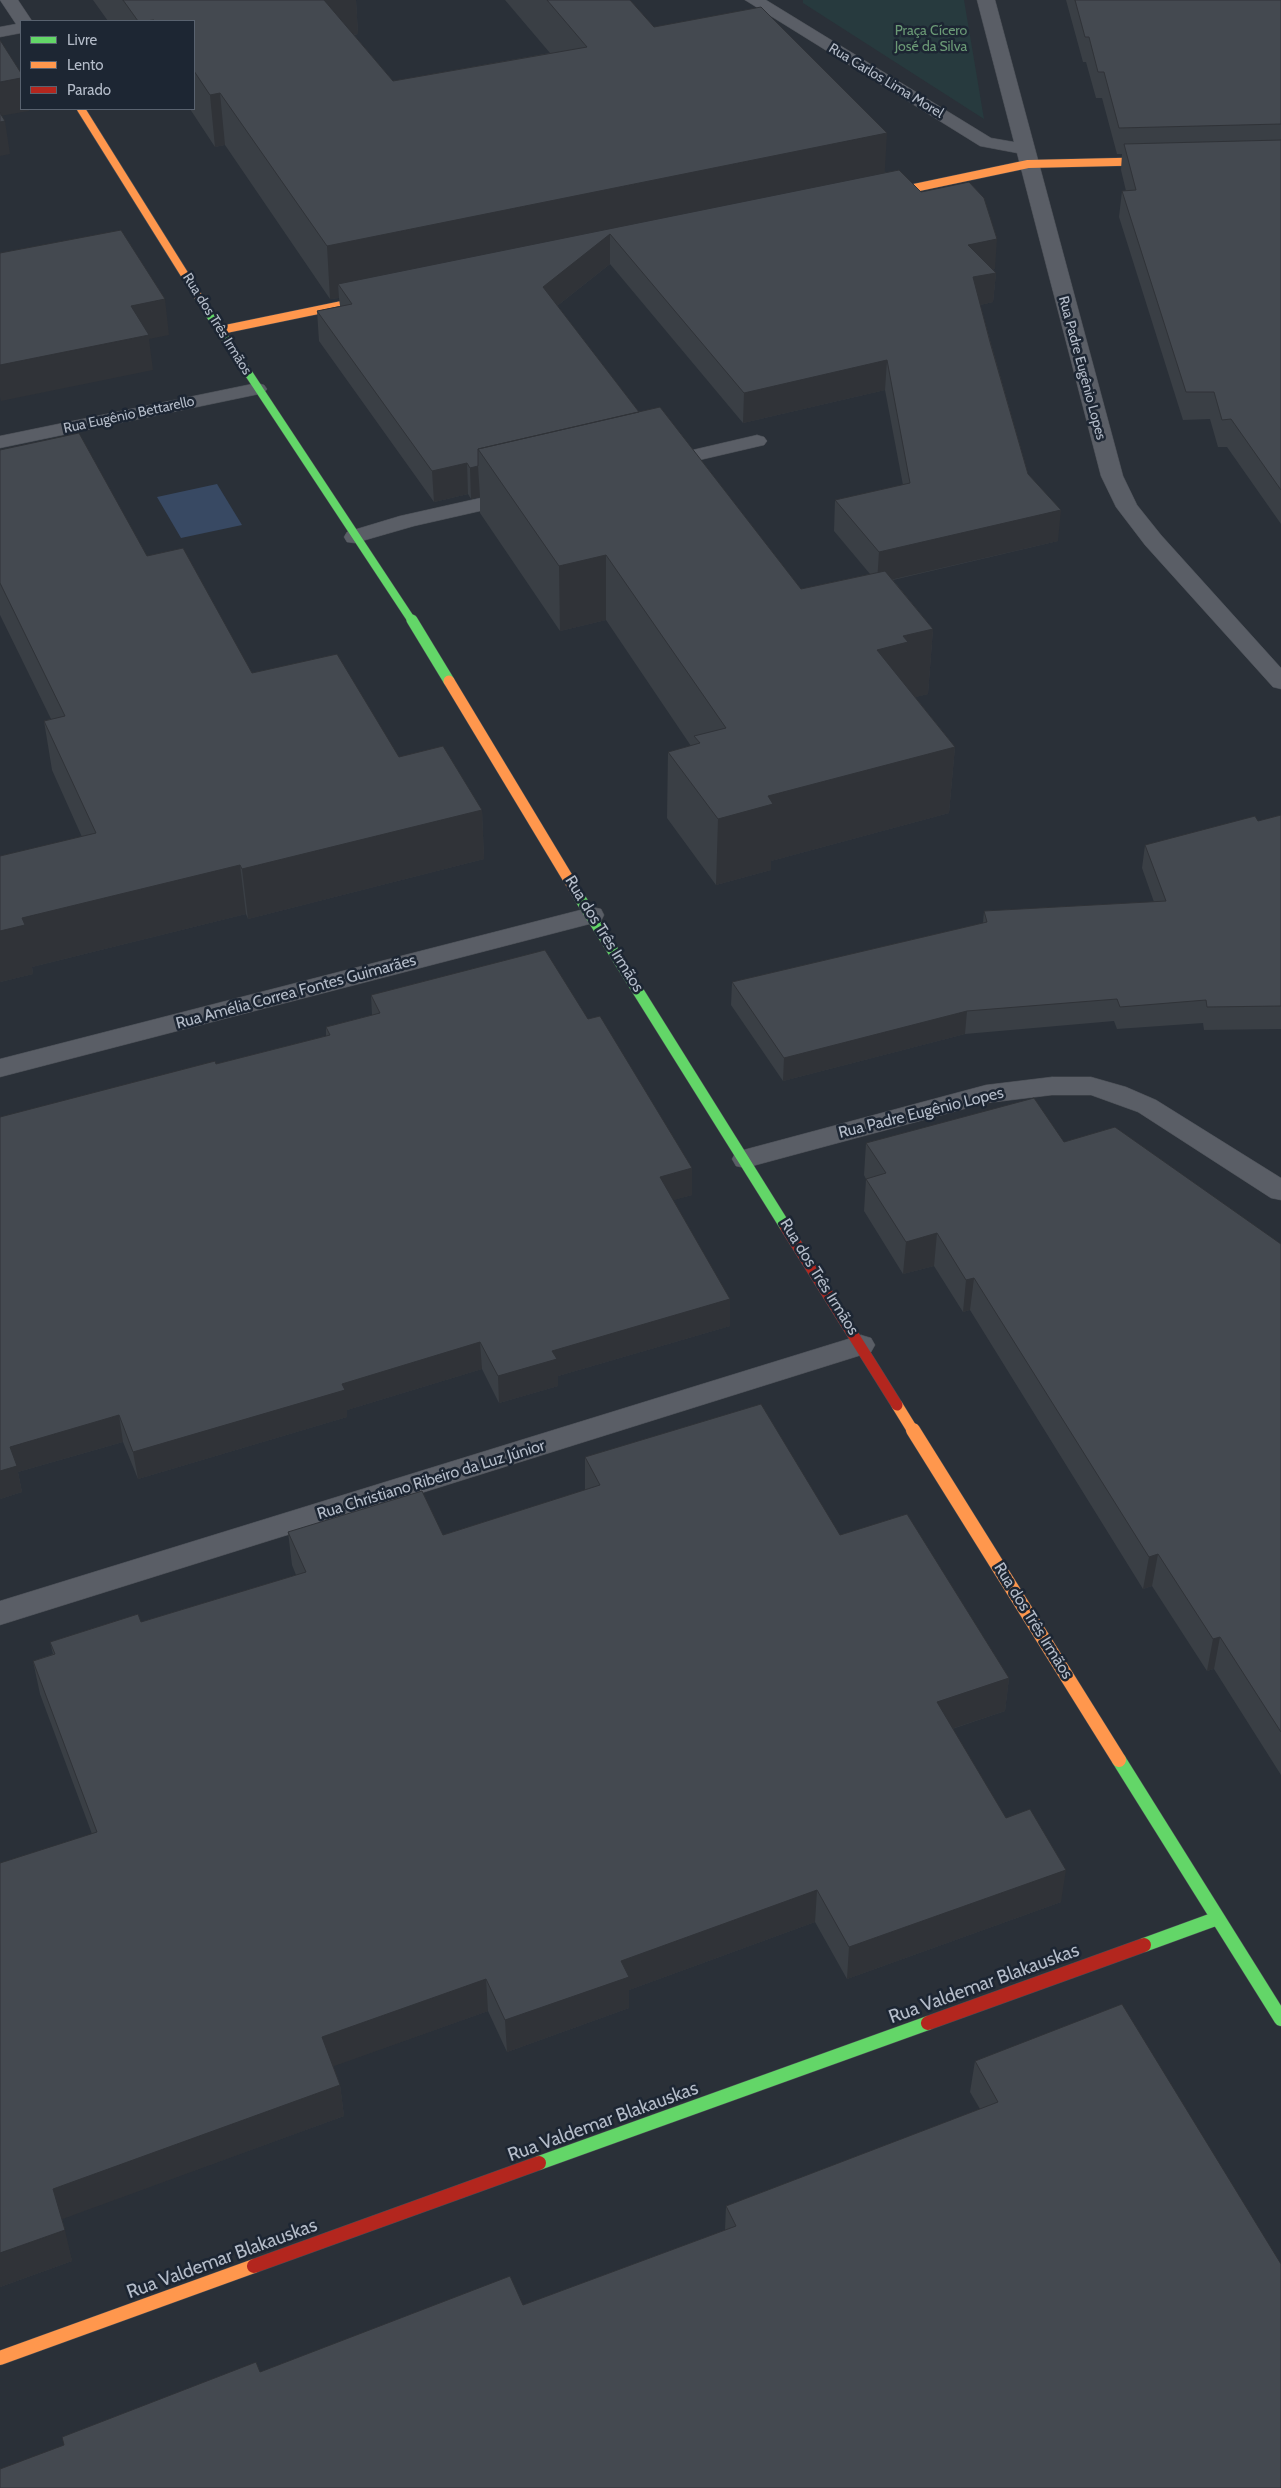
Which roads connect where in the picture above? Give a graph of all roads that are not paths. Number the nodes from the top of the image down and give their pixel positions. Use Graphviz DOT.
graph roads {
  1 [pos="9,0"];
  2 [pos="986,0"];
  3 [pos="759,1"];
  4 [pos="22,20"];
  5 [pos="20,28"];
  6 [pos="0,32"];
  7 [pos="82,110"];
  8 [pos="1026,156"];
  9 [pos="1172,161"];
  10 [pos="873,196"];
  11 [pos="387,296"];
  12 [pos="222,330"];
  13 [pos="257,389"];
  14 [pos="757,441"];
  15 [pos="0,442"];
  16 [pos="637,469"];
  17 [pos="532,493"];
  18 [pos="356,537"];
  19 [pos="1281,682"];
  20 [pos="592,915"];
  21 [pos="0,1068"];
  22 [pos="746,1159"];
  23 [pos="1281,1191"];
  24 [pos="861,1345"];
  25 [pos="0,1613"];
  26 [pos="1218,1918"];
  27 [pos="1281,2019"];
  28 [pos="0,2358"];
  1 -- 4 [label="street"];
  2 -- 8 [label="street, Rua Padre Eugênio Lopes"];
  3 -- 8 [label="street, Rua Carlos Lima Morel"];
  5 -- 6 [label="street"];
  7 -- 12 [label="street, Rua dos Três Irmãos"];
  8 -- 9 [label="street"];
  8 -- 10 [label="street"];
  8 -- 19 [label="street, Rua Padre Eugênio Lopes"];
  11 -- 12 [label="street"];
  12 -- 13 [label="street, Rua dos Três Irmãos"];
  13 -- 15 [label="street, Rua Eugênio Bettarello"];
  13 -- 18 [label="street, Rua dos Três Irmãos"];
  14 -- 16 [label="street"];
  17 -- 18 [label="street"];
  18 -- 20 [label="street, Rua dos Três Irmãos"];
  20 -- 21 [label="street, Rua Amélia Correa Fontes Guimarães"];
  20 -- 22 [label="street, Rua dos Três Irmãos"];
  22 -- 23 [label="street, Rua Padre Eugênio Lopes"];
  22 -- 24 [label="street, Rua dos Três Irmãos"];
  24 -- 25 [label="street, Rua Christiano Ribeiro da Luz Júnior"];
  24 -- 26 [label="street, Rua dos Três Irmãos"];
  26 -- 27 [label="street, Rua dos Três Irmãos"];
  26 -- 28 [label="street, Rua Valdemar Blakauskas"];
}
